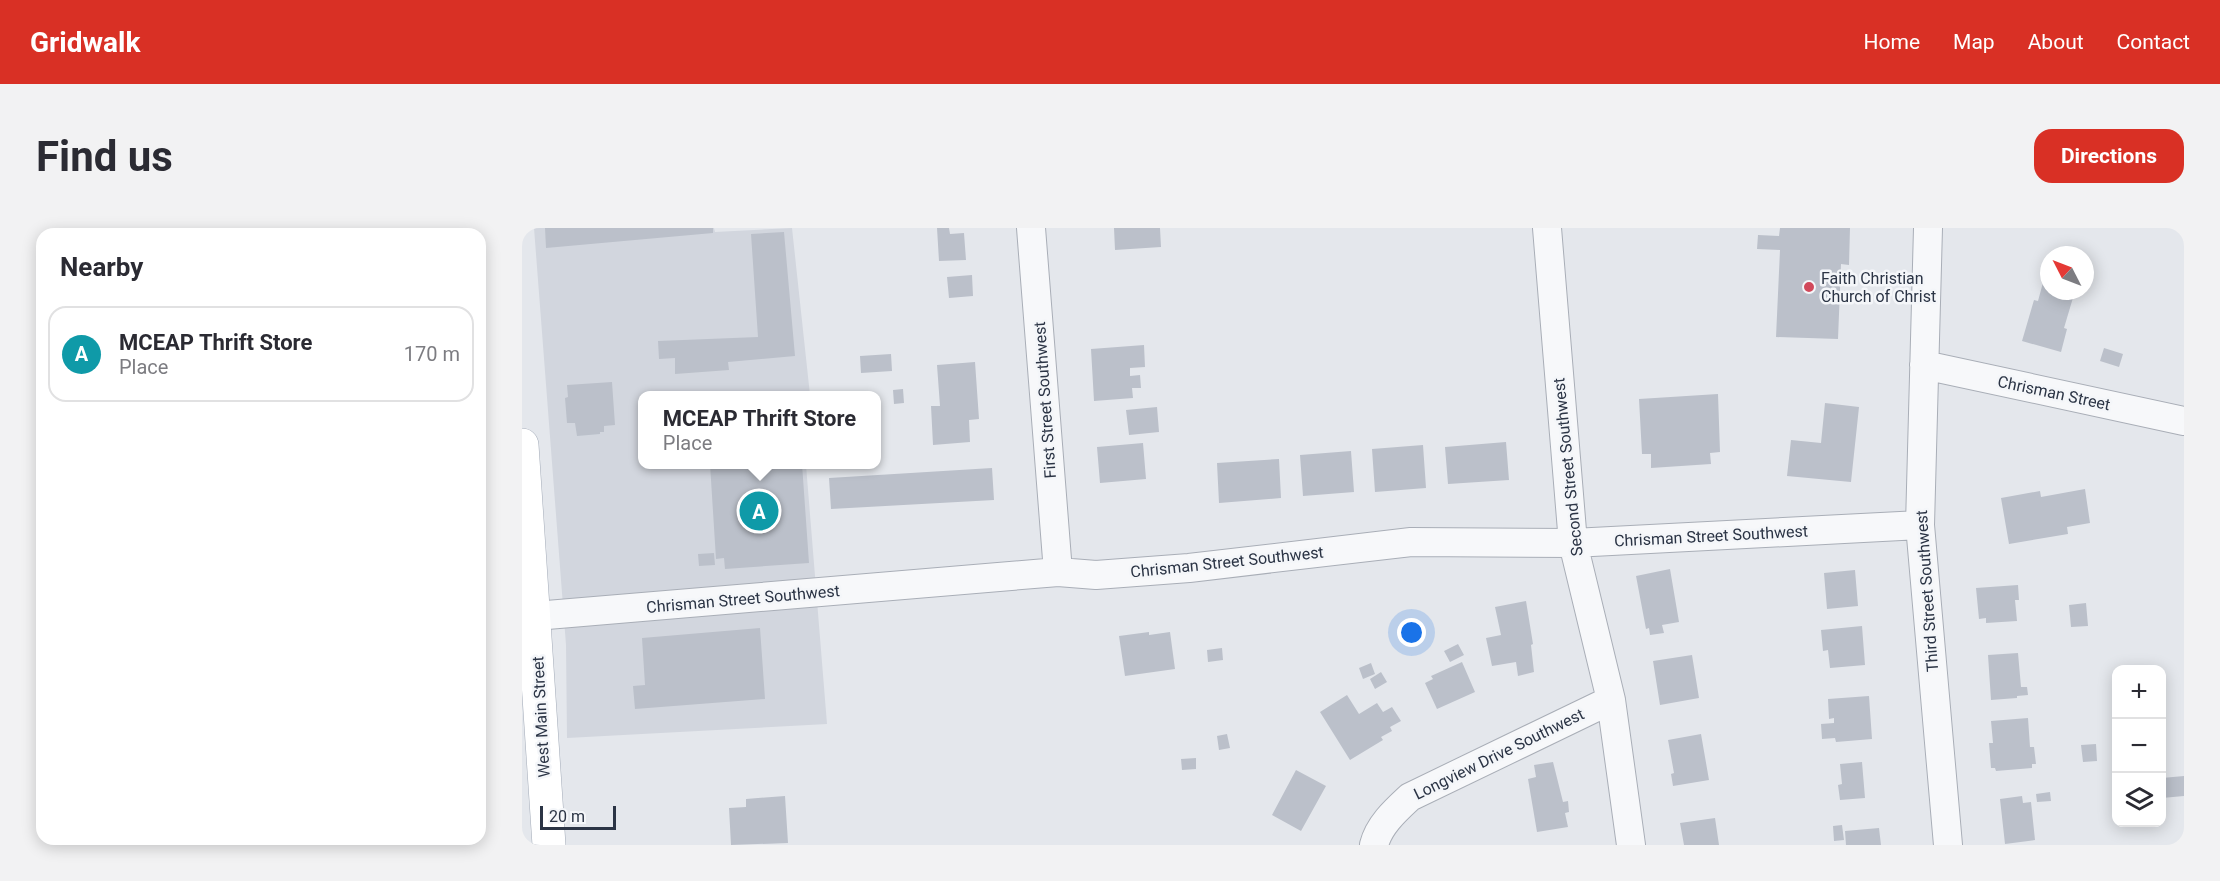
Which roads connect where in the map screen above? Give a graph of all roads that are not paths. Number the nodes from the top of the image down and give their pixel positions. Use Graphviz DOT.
graph roads {
  1 [pos="1031,228"];
  2 [pos="1547,228"];
  3 [pos="1928,228"];
  4 [pos="1924,366"];
  5 [pos="2184,422"];
  6 [pos="522,445"];
  7 [pos="522,453"];
  8 [pos="1920,525"];
  9 [pos="1573,543"];
  10 [pos="1058,572"];
  11 [pos="535,616"];
  12 [pos="1611,700"];
  13 [pos="549,845"];
  14 [pos="1374,845"];
  15 [pos="1631,845"];
  16 [pos="1948,845"];
  1 -- 10 [label="street, First Street Southwest"];
  2 -- 9 [label="street, Second Street Southwest"];
  3 -- 4 [label="street, Third Street Southwest"];
  4 -- 5 [label="street, Chrisman Street"];
  4 -- 8 [label="street, Third Street Southwest"];
  6 -- 7 [label="main road, West Main Street"];
  7 -- 11 [label="main road, West Main Street"];
  8 -- 9 [label="street, Chrisman Street Southwest"];
  8 -- 16 [label="street, Third Street Southwest"];
  9 -- 10 [label="street, Chrisman Street Southwest"];
  9 -- 12 [label="street, Second Street Southwest"];
  10 -- 11 [label="street, Chrisman Street Southwest"];
  11 -- 13 [label="main road, West Main Street"];
  12 -- 14 [label="street, Longview Drive Southwest"];
  12 -- 15 [label="street, Second Street Southwest"];
}
